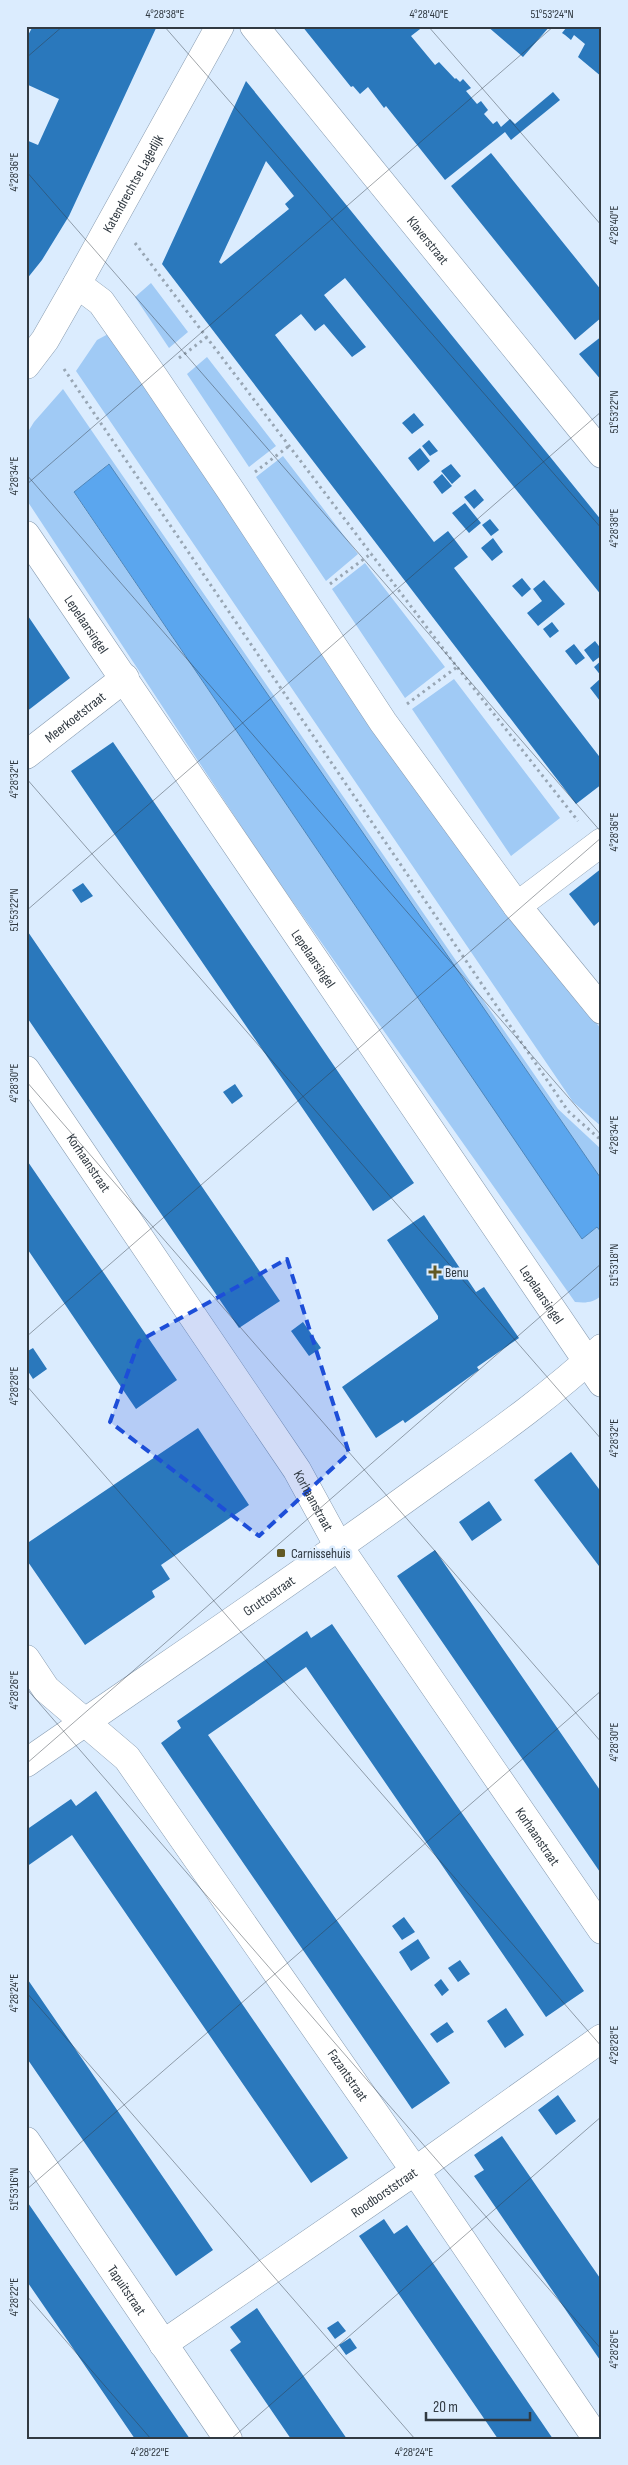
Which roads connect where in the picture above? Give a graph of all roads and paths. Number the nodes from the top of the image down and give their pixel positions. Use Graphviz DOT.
graph roads {
  1 [pos="220,26"];
  2 [pos="254,26"];
  3 [pos="115,217"];
  4 [pos="78,284"];
  5 [pos="45,340"];
  6 [pos="26,365"];
  7 [pos="289,446"];
  8 [pos="602,454"];
  9 [pos="231,491"];
  10 [pos="26,535"];
  11 [pos="372,553"];
  12 [pos="303,603"];
  13 [pos="457,667"];
  14 [pos="125,678"];
  15 [pos="383,722"];
  16 [pos="26,755"];
  17 [pos="600,844"];
  18 [pos="517,906"];
  19 [pos="602,1010"];
  20 [pos="26,1070"];
  21 [pos="602,1141"];
  22 [pos="596,1365"];
  23 [pos="339,1547"];
  24 [pos="26,1659"];
  25 [pos="86,1721"];
  26 [pos="26,1763"];
  27 [pos="602,1930"];
  28 [pos="602,2038"];
  29 [pos="26,2141"];
  30 [pos="415,2171"];
  31 [pos="163,2344"];
  32 [pos="228,2439"];
  33 [pos="597,2439"];
  1 -- 3 [label="street, Katendrechtse Lagedijk"];
  2 -- 8 [label="street, Klaverstraat"];
  3 -- 4 [label="street, Katendrechtse Lagedijk"];
  3 -- 7 [label="path"];
  4 -- 5 [label="street, Katendrechtse Lagedijk"];
  4 -- 9 [label="street"];
  5 -- 6 [label="street, Katendrechtse Lagedijk"];
  5 -- 21 [label="path"];
  7 -- 9 [label="path"];
  7 -- 11 [label="path"];
  9 -- 12 [label="street"];
  10 -- 14 [label="street, Lepelaarsingel"];
  11 -- 12 [label="path"];
  11 -- 13 [label="path"];
  12 -- 15 [label="street"];
  13 -- 15 [label="path"];
  13 -- 17 [label="path"];
  14 -- 16 [label="street, Meerkoetstraat"];
  14 -- 22 [label="street, Lepelaarsingel"];
  15 -- 18 [label="street"];
  17 -- 18 [label="street"];
  18 -- 19 [label="street"];
  20 -- 23 [label="street, Korhaanstraat"];
  22 -- 23 [label="street, Gruttostraat"];
  23 -- 25 [label="street, Gruttostraat"];
  23 -- 27 [label="street, Korhaanstraat"];
  24 -- 25 [label="street, Fazantstraat"];
  25 -- 26 [label="street, Gruttostraat"];
  25 -- 30 [label="street, Fazantstraat"];
  28 -- 30 [label="street, Roodborststraat"];
  29 -- 31 [label="street, Tapuitstraat"];
  30 -- 31 [label="street, Roodborststraat"];
  30 -- 33 [label="street, Fazantstraat"];
  31 -- 32 [label="street, Tapuitstraat"];
}
